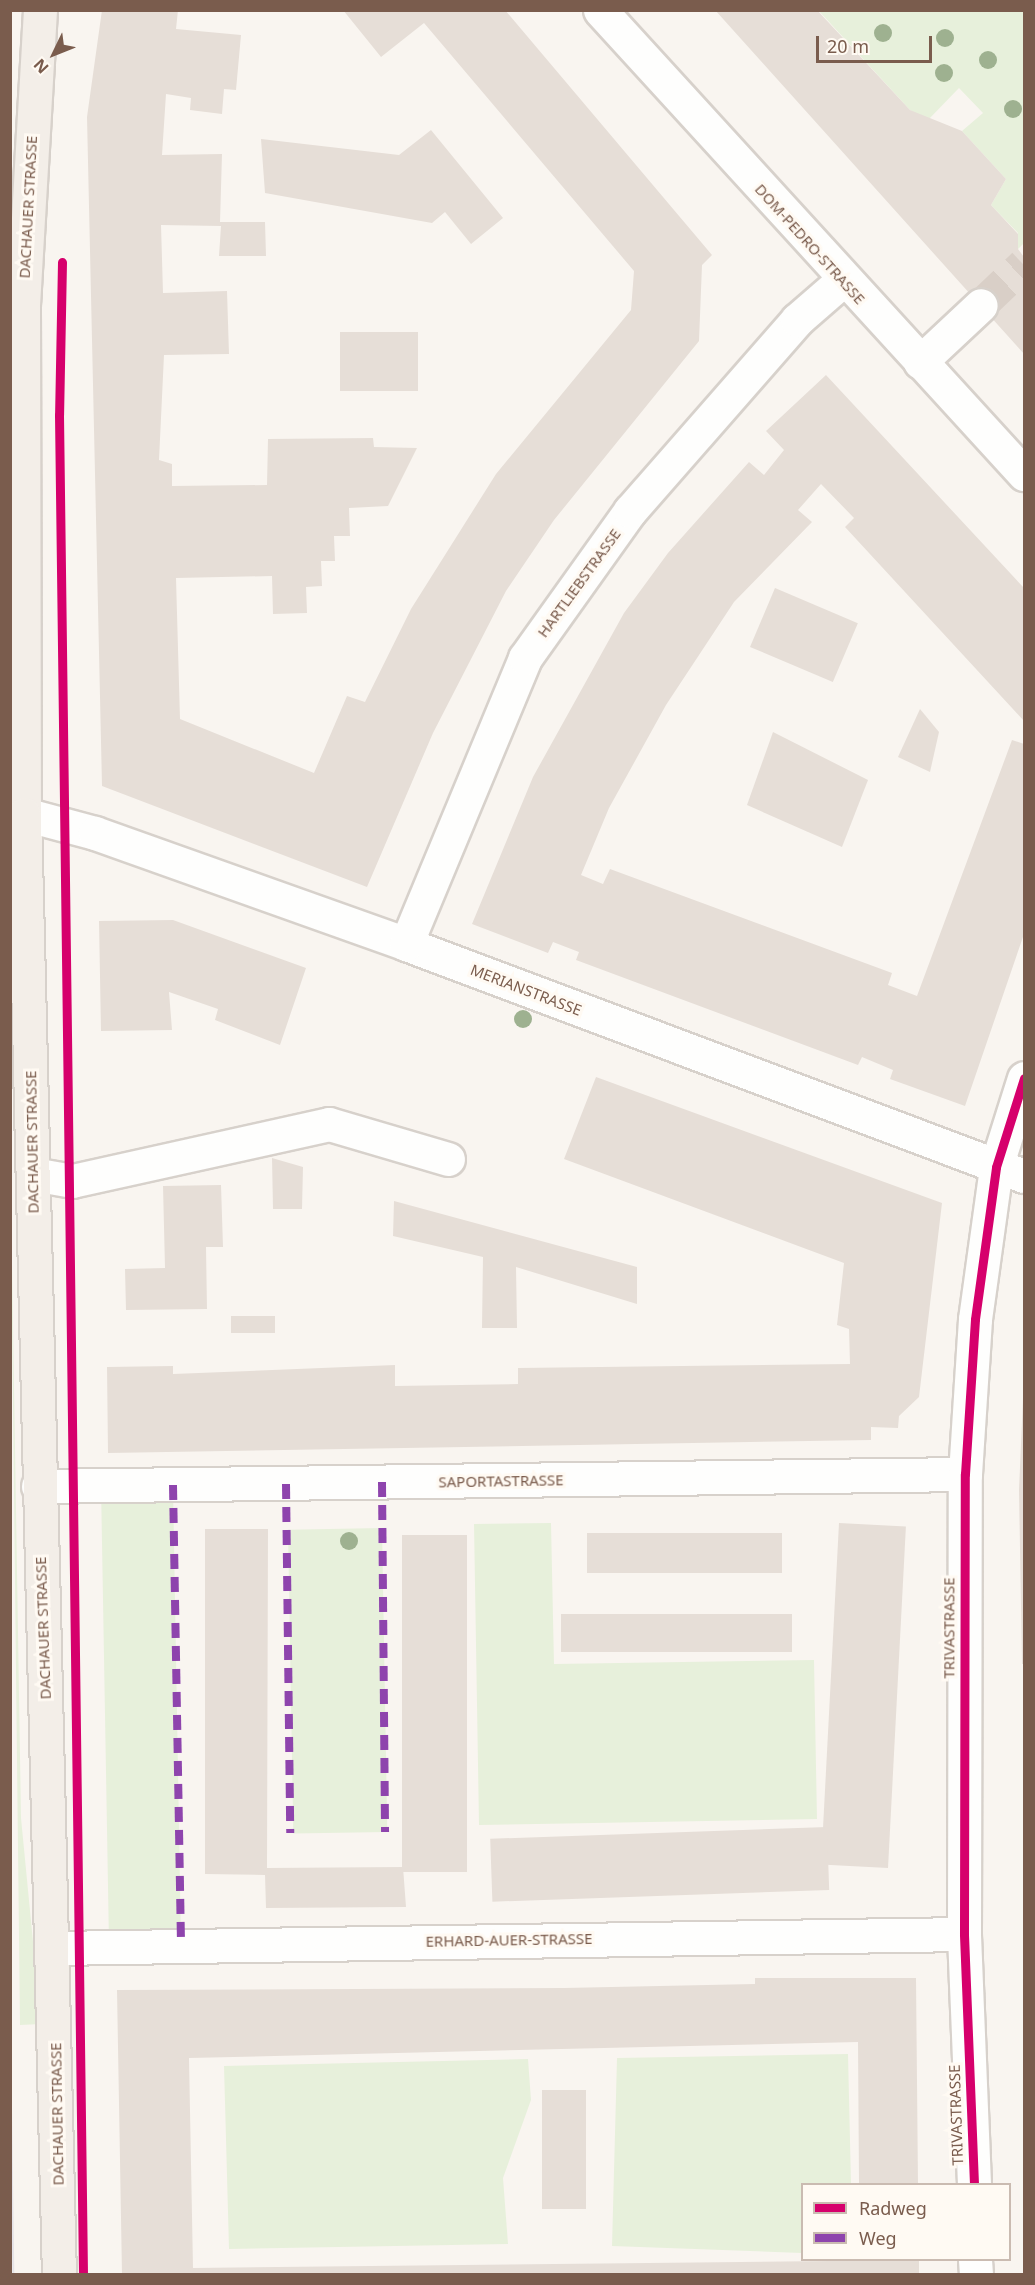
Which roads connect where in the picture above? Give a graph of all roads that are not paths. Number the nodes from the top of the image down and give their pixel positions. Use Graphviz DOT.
graph roads {
  1 [pos="40,10"];
  2 [pos="600,10"];
  3 [pos="843,280"];
  4 [pos="981,305"];
  5 [pos="920,362"];
  6 [pos="1024,474"];
  7 [pos="24,814"];
  8 [pos="406,944"];
  9 [pos="1024,1078"];
  10 [pos="448,1159"];
  11 [pos="1010,1172"];
  12 [pos="33,1174"];
  13 [pos="964,1474"];
  14 [pos="38,1486"];
  15 [pos="963,1934"];
  16 [pos="54,1948"];
  17 [pos="974,2169"];
  18 [pos="59,2274"];
  1 -- 7 [label="main road, DACHAUER STRASSE"];
  2 -- 3 [label="street, DOM-PEDRO-STRASSE"];
  3 -- 5 [label="street, DOM-PEDRO-STRASSE"];
  3 -- 8 [label="street, HARTLIEBSTRASSE"];
  4 -- 5 [label="street"];
  5 -- 6 [label="street, DOM-PEDRO-STRASSE"];
  7 -- 8 [label="street, MERIANSTRASSE"];
  7 -- 12 [label="main road, DACHAUER STRASSE"];
  8 -- 11 [label="street, MERIANSTRASSE"];
  9 -- 11 [label="street, TRIVASTRASSE"];
  10 -- 12 [label="street"];
  11 -- 13 [label="street, TRIVASTRASSE"];
  12 -- 14 [label="main road, DACHAUER STRASSE"];
  13 -- 14 [label="street, SAPORTASTRASSE"];
  13 -- 15 [label="street, TRIVASTRASSE"];
  14 -- 16 [label="main road, DACHAUER STRASSE"];
  15 -- 16 [label="street, ERHARD-AUER-STRASSE"];
  15 -- 17 [label="street, TRIVASTRASSE"];
  16 -- 18 [label="main road, DACHAUER STRASSE"];
}
